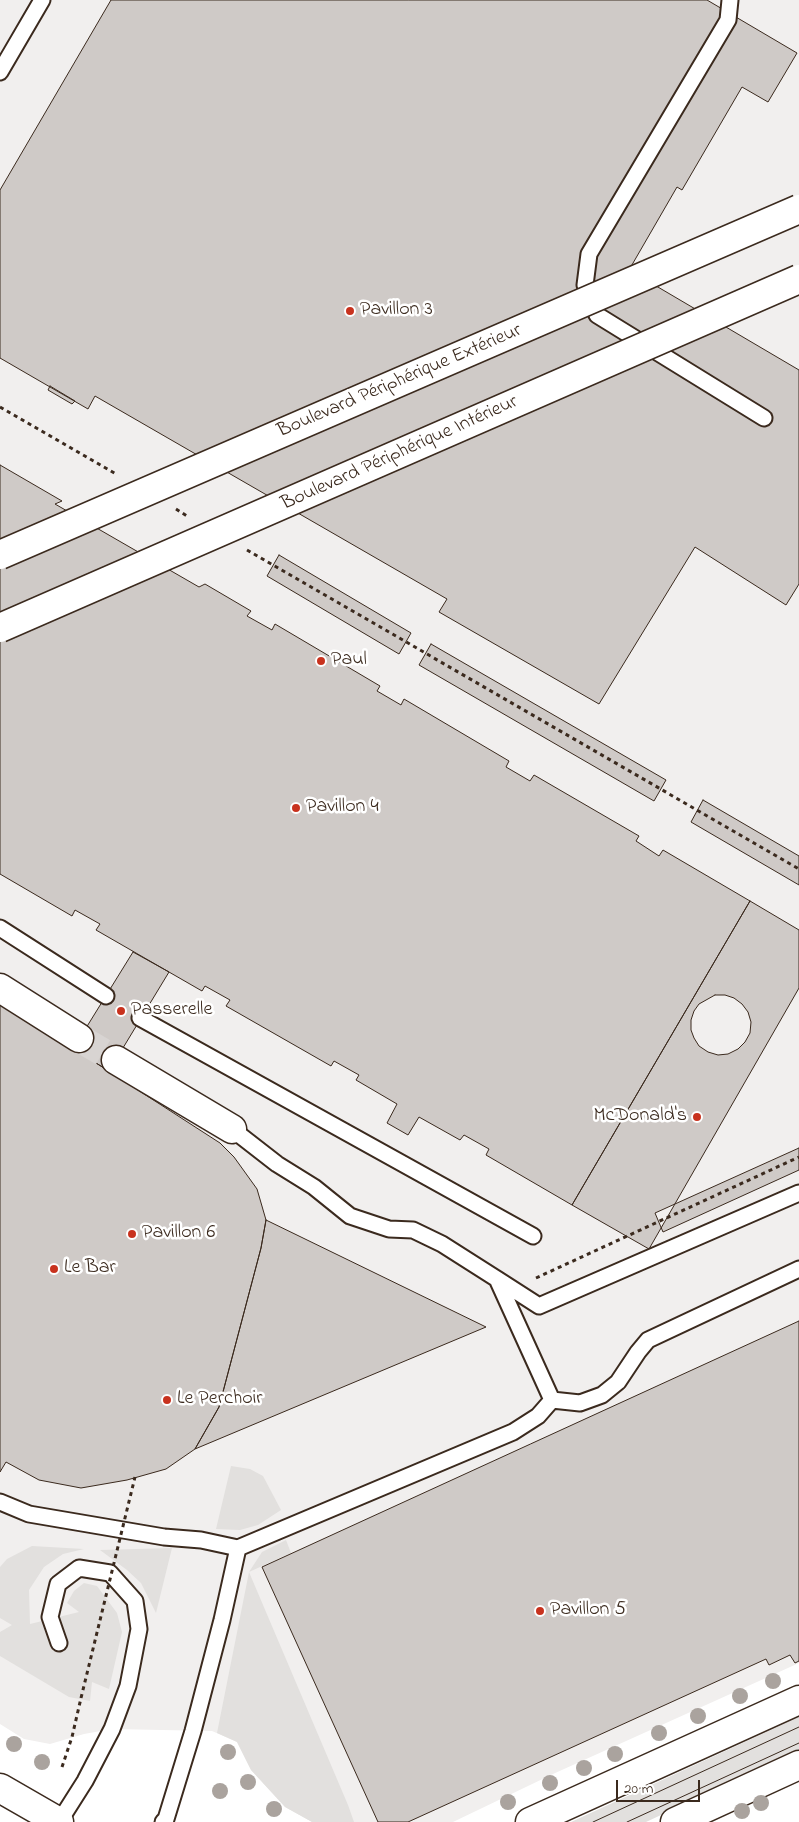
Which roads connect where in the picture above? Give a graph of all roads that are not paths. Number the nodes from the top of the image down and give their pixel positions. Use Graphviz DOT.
graph roads {
  1 [pos="42,0"];
  2 [pos="730,0"];
  3 [pos="0,72"];
  4 [pos="799,210"];
  5 [pos="799,280"];
  6 [pos="764,418"];
  7 [pos="0,555"];
  8 [pos="0,628"];
  9 [pos="0,928"];
  10 [pos="0,988"];
  11 [pos="106,996"];
  12 [pos="140,1018"];
  13 [pos="79,1038"];
  14 [pos="116,1060"];
  15 [pos="232,1129"];
  16 [pos="799,1193"];
  17 [pos="533,1236"];
  18 [pos="799,1269"];
  19 [pos="497,1279"];
  20 [pos="552,1400"];
  21 [pos="0,1502"];
  22 [pos="238,1548"];
  23 [pos="59,1643"];
  24 [pos="799,1700"];
  25 [pos="799,1765"];
  26 [pos="0,1788"];
  27 [pos="59,1822"];
  28 [pos="163,1822"];
  29 [pos="530,1822"];
  30 [pos="675,1822"];
  1 -- 3 [label="lane"];
  2 -- 6 [label="lane"];
  4 -- 7 [label="main road, Boulevard Périphérique Extérieur, bridge"];
  5 -- 8 [label="main road, Boulevard Périphérique Intérieur, bridge"];
  9 -- 11 [label="lane"];
  10 -- 13 [label="main road"];
  12 -- 17 [label="lane"];
  14 -- 15 [label="main road"];
  15 -- 19 [label="lane"];
  16 -- 19 [label="lane"];
  18 -- 20 [label="lane"];
  19 -- 20 [label="lane"];
  20 -- 22 [label="lane"];
  21 -- 22 [label="lane"];
  22 -- 28 [label="lane"];
  23 -- 27 [label="lane"];
  24 -- 29 [label="main road"];
  25 -- 30 [label="main road"];
  26 -- 27 [label="main road"];
}
